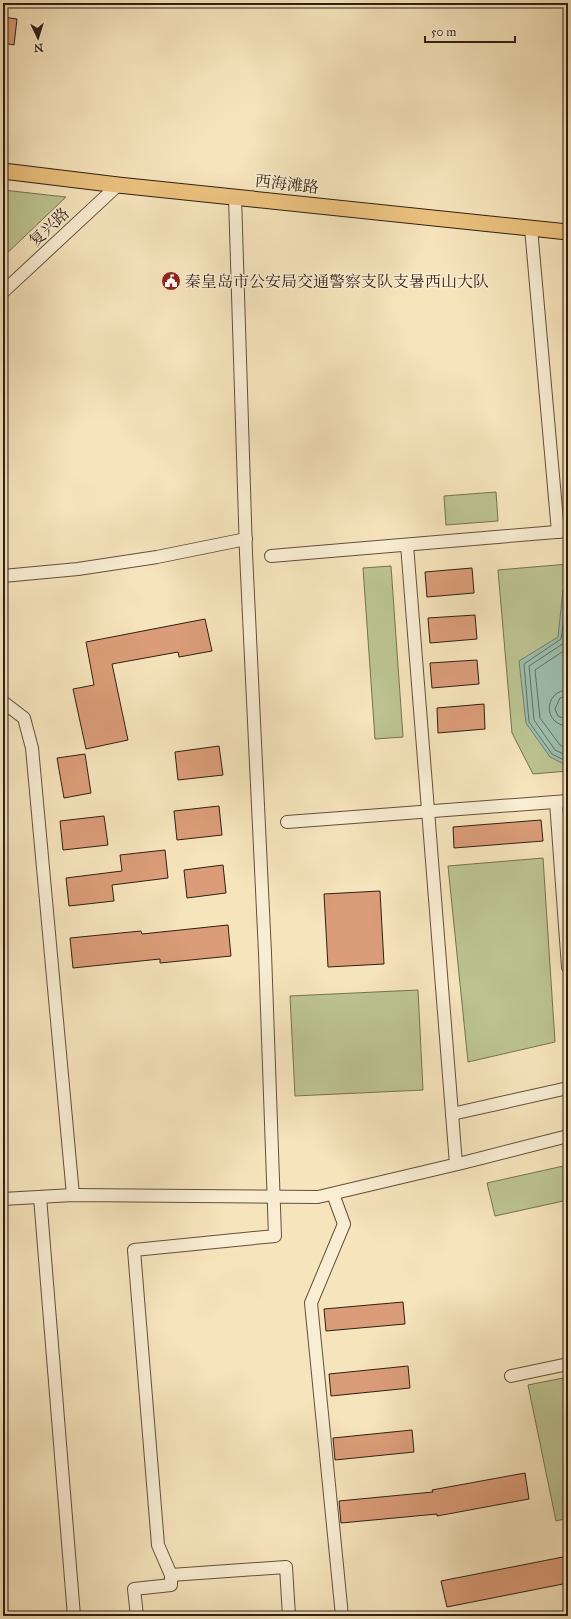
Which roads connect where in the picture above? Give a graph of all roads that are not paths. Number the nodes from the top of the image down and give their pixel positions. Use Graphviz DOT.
graph roads {
  1 [pos="3,171"];
  2 [pos="118,185"];
  3 [pos="235,197"];
  4 [pos="531,228"];
  5 [pos="568,232"];
  6 [pos="3,292"];
  7 [pos="563,532"];
  8 [pos="246,539"];
  9 [pos="407,545"];
  10 [pos="271,556"];
  11 [pos="3,576"];
  12 [pos="3,702"];
  13 [pos="568,801"];
  14 [pos="556,802"];
  15 [pos="428,812"];
  16 [pos="287,822"];
  17 [pos="568,967"];
  18 [pos="568,1088"];
  19 [pos="452,1114"];
  20 [pos="568,1136"];
  21 [pos="456,1164"];
  22 [pos="333,1194"];
  23 [pos="73,1195"];
  24 [pos="40,1197"];
  25 [pos="272,1198"];
  26 [pos="3,1199"];
  27 [pos="568,1364"];
  28 [pos="511,1376"];
  29 [pos="171,1575"];
  30 [pos="74,1616"];
  31 [pos="137,1616"];
  32 [pos="289,1616"];
  33 [pos="342,1616"];
  1 -- 2 [label="main road, 西海滩路"];
  2 -- 3 [label="main road, 西海滩路"];
  2 -- 6 [label="street, 复兴路"];
  3 -- 4 [label="main road, 西海滩路"];
  3 -- 8 [label="street"];
  4 -- 5 [label="main road, 西海滩路"];
  4 -- 7 [label="street"];
  7 -- 9 [label="street"];
  8 -- 11 [label="street"];
  8 -- 25 [label="street"];
  9 -- 10 [label="street"];
  9 -- 15 [label="street"];
  12 -- 23 [label="street"];
  13 -- 14 [label="street"];
  14 -- 15 [label="street"];
  14 -- 17 [label="street"];
  15 -- 16 [label="street"];
  15 -- 19 [label="street"];
  18 -- 19 [label="street"];
  19 -- 21 [label="street"];
  20 -- 21 [label="street"];
  21 -- 22 [label="street"];
  22 -- 25 [label="street"];
  22 -- 33 [label="street"];
  23 -- 24 [label="street"];
  23 -- 25 [label="street"];
  24 -- 26 [label="street"];
  24 -- 30 [label="street"];
  25 -- 29 [label="street"];
  27 -- 28 [label="street"];
  29 -- 31 [label="street"];
  29 -- 32 [label="street"];
}
